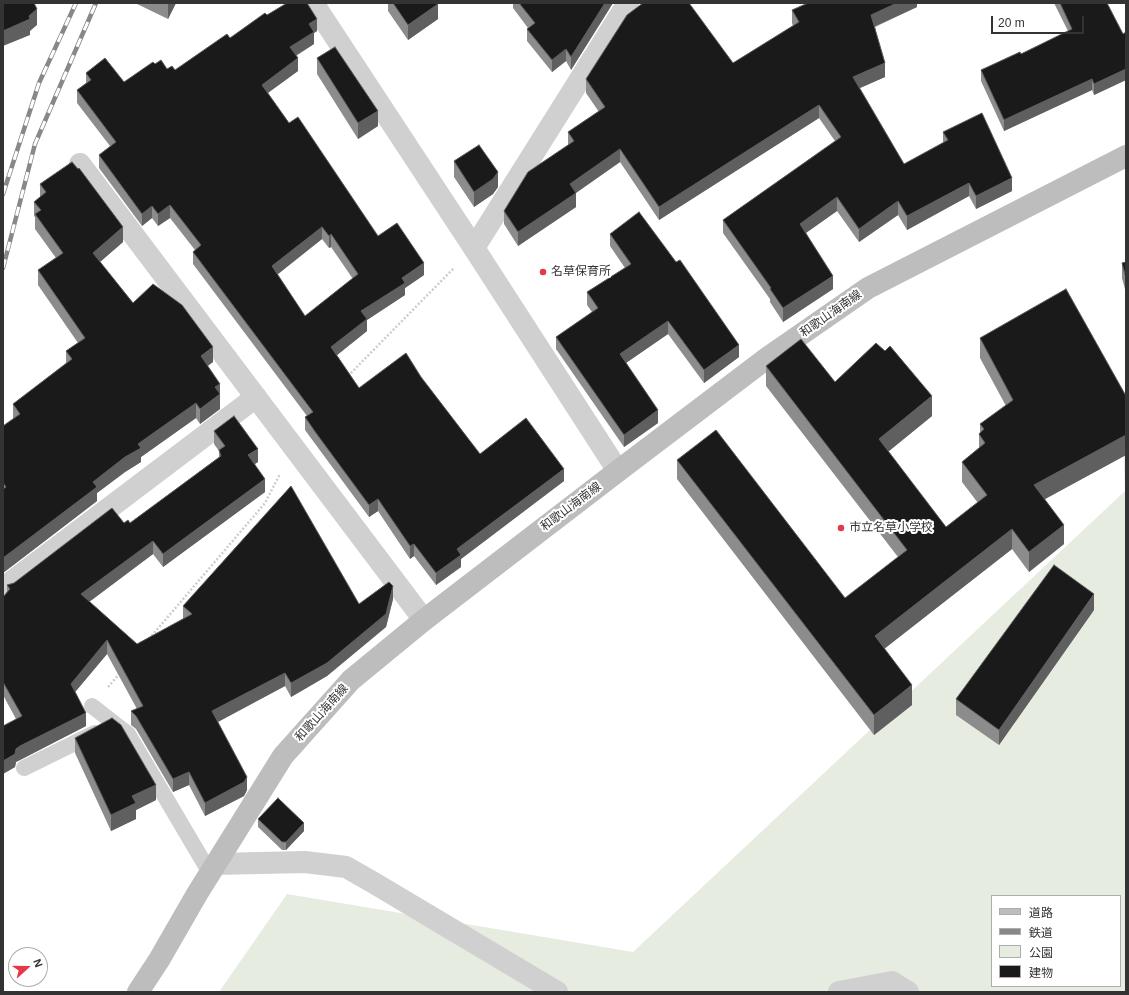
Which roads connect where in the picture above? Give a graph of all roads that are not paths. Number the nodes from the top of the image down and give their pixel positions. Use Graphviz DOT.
graph roads {
  1 [pos="313,3"];
  2 [pos="628,3"];
  3 [pos="1126,156"];
  4 [pos="80,164"];
  5 [pos="474,248"];
  6 [pos="256,397"];
  7 [pos="618,471"];
  8 [pos="6,586"];
  9 [pos="424,620"];
  10 [pos="92,706"];
  11 [pos="110,721"];
  12 [pos="24,768"];
  13 [pos="213,868"];
  14 [pos="138,992"];
  15 [pos="557,992"];
  16 [pos="839,992"];
  17 [pos="908,992"];
  1 -- 5 [label="street"];
  2 -- 5 [label="street"];
  3 -- 7 [label="main road, 和歌山海南線"];
  4 -- 6 [label="street"];
  5 -- 7 [label="street"];
  6 -- 8 [label="street"];
  6 -- 9 [label="street"];
  7 -- 9 [label="main road, 和歌山海南線"];
  9 -- 13 [label="main road, 和歌山海南線"];
  10 -- 11 [label="lane"];
  11 -- 12 [label="lane"];
  11 -- 13 [label="lane"];
  13 -- 14 [label="main road, 和歌山海南線"];
  13 -- 15 [label="street"];
  16 -- 17 [label="street"];
}
